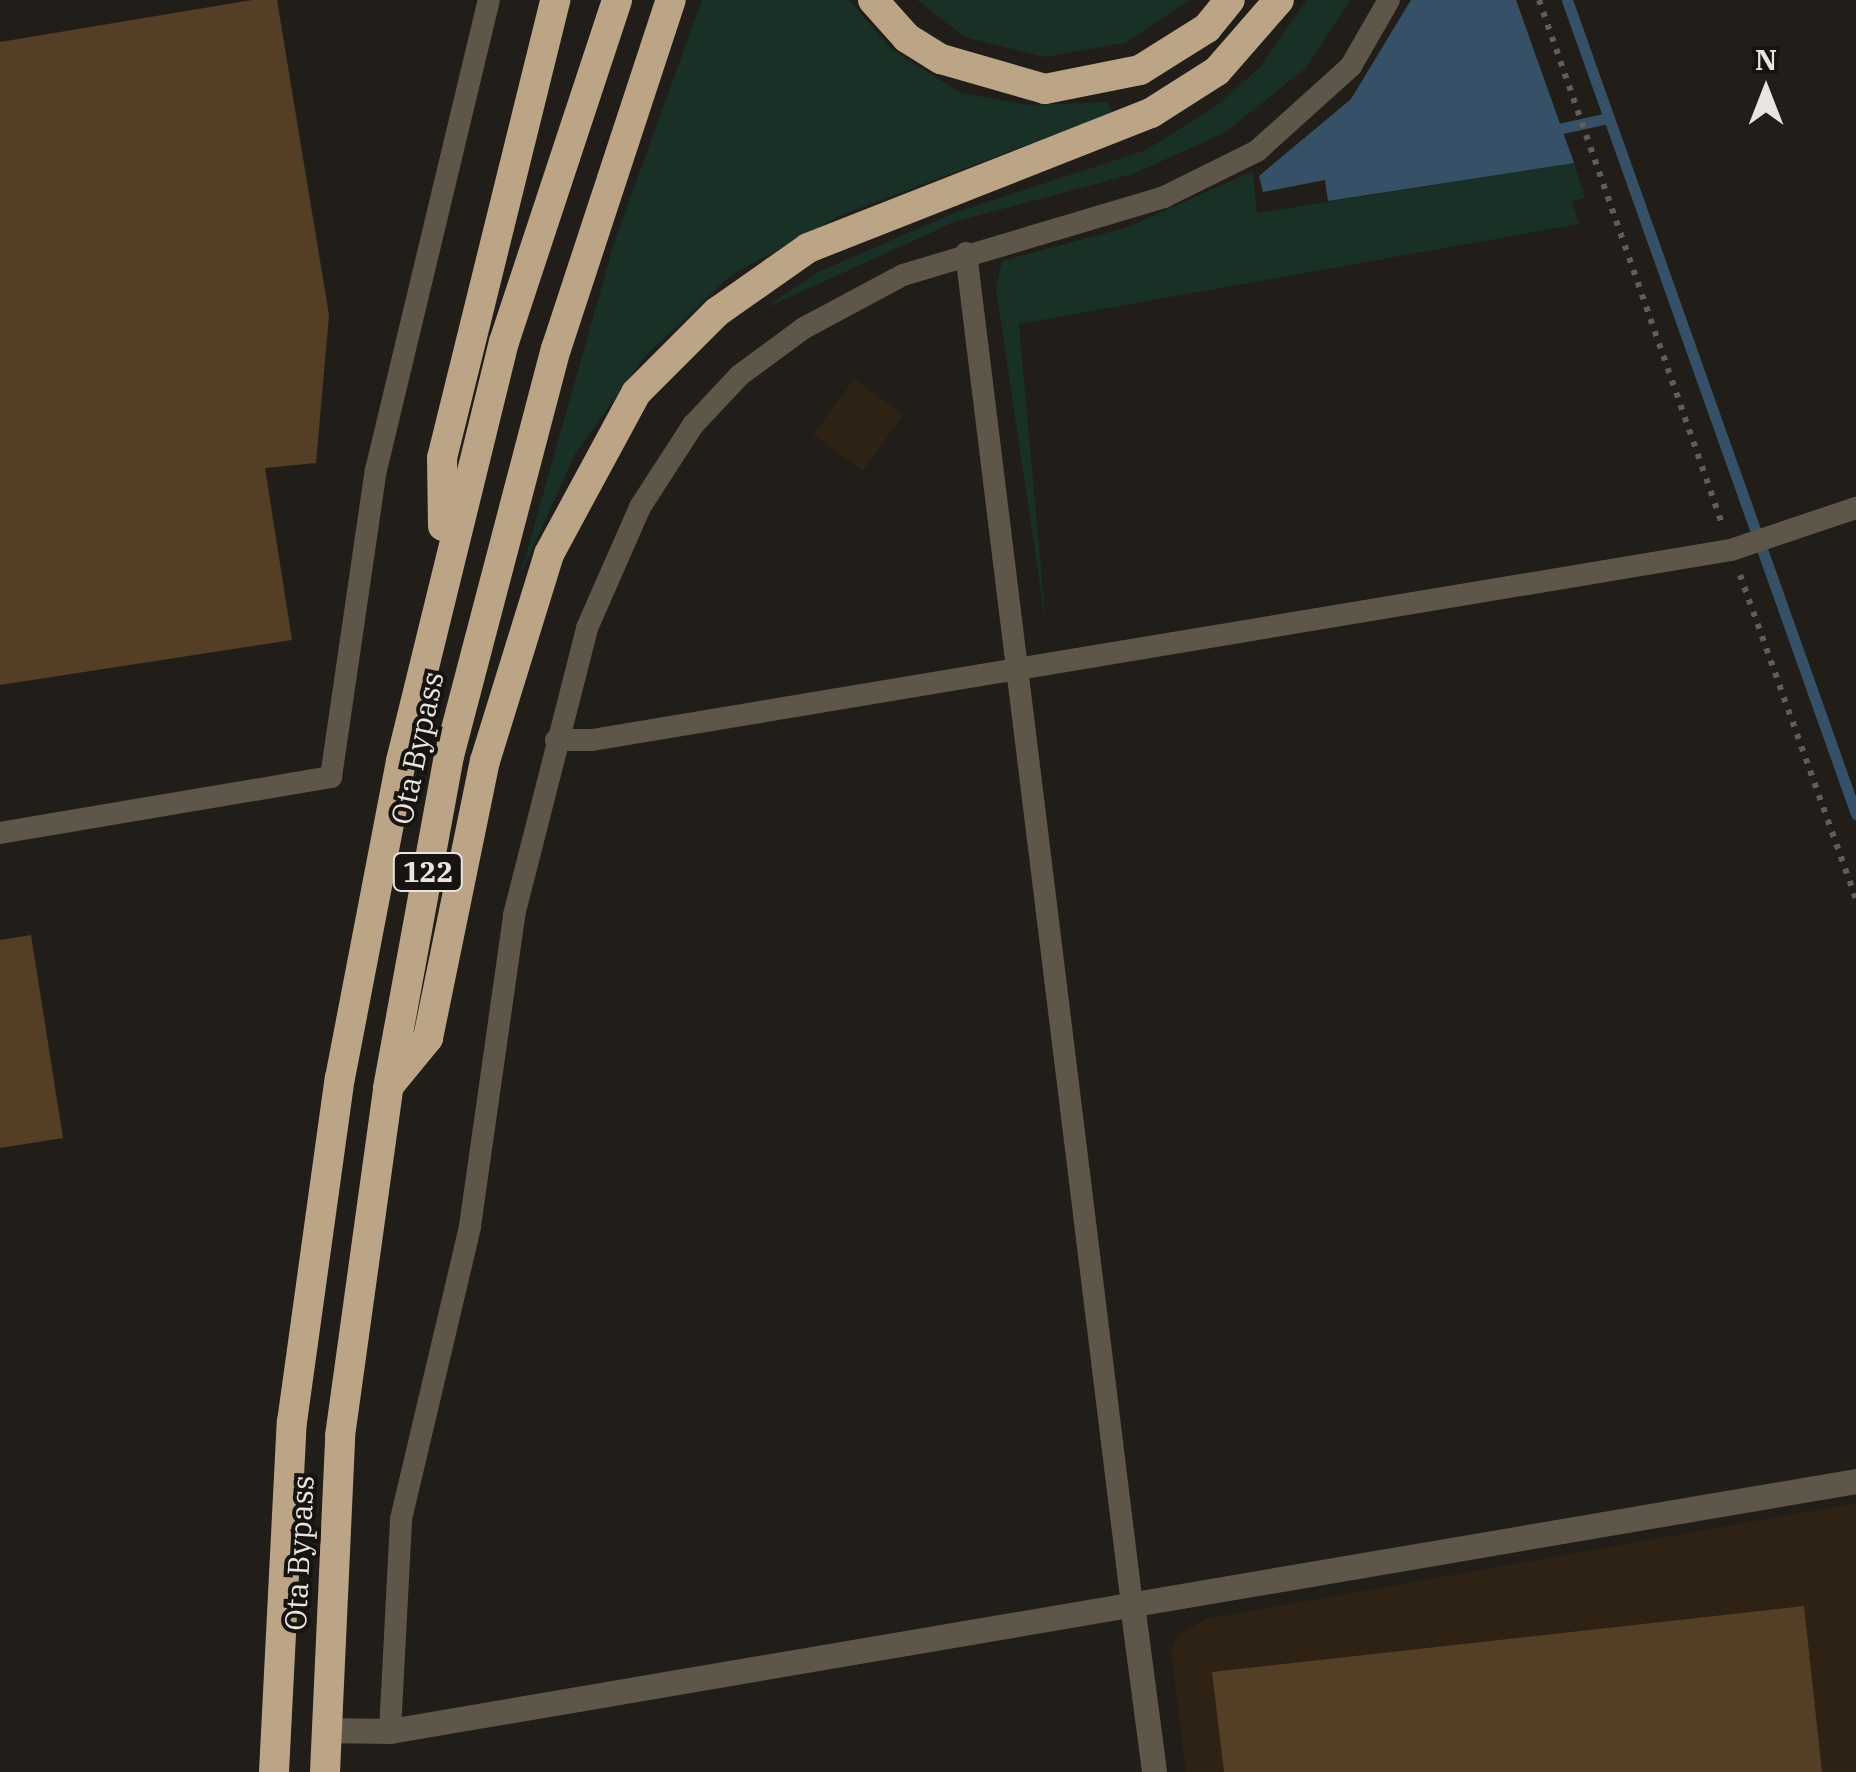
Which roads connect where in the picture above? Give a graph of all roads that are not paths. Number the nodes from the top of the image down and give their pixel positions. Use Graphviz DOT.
graph roads {
  1 [pos="489,0"];
  2 [pos="556,0"];
  3 [pos="617,0"];
  4 [pos="672,0"];
  5 [pos="873,0"];
  6 [pos="1230,0"];
  7 [pos="1279,0"];
  8 [pos="1389,0"];
  9 [pos="966,253"];
  10 [pos="1856,508"];
  11 [pos="444,564"];
  12 [pos="1022,668"];
  13 [pos="556,740"];
  14 [pos="0,833"];
  15 [pos="388,1088"];
  16 [pos="1856,1481"];
  17 [pos="1132,1604"];
  18 [pos="324,1730"];
  19 [pos="390,1731"];
  20 [pos="274,1772"];
  21 [pos="324,1772"];
  22 [pos="1154,1772"];
  1 -- 14 [label="lane"];
  2 -- 11 [label="highway"];
  3 -- 11 [label="highway, Ota Bypass / 122"];
  4 -- 15 [label="highway, Ota Bypass / 122"];
  5 -- 6 [label="highway"];
  7 -- 15 [label="highway"];
  8 -- 9 [label="lane"];
  9 -- 12 [label="lane"];
  9 -- 13 [label="lane"];
  10 -- 12 [label="lane"];
  11 -- 20 [label="highway, Ota Bypass / 122"];
  12 -- 13 [label="lane"];
  12 -- 17 [label="lane"];
  13 -- 19 [label="lane"];
  15 -- 18 [label="highway, Ota Bypass / 122"];
  16 -- 17 [label="street"];
  17 -- 19 [label="street"];
  17 -- 22 [label="street"];
  18 -- 19 [label="street"];
  18 -- 21 [label="highway, Ota Bypass / 122"];
}
